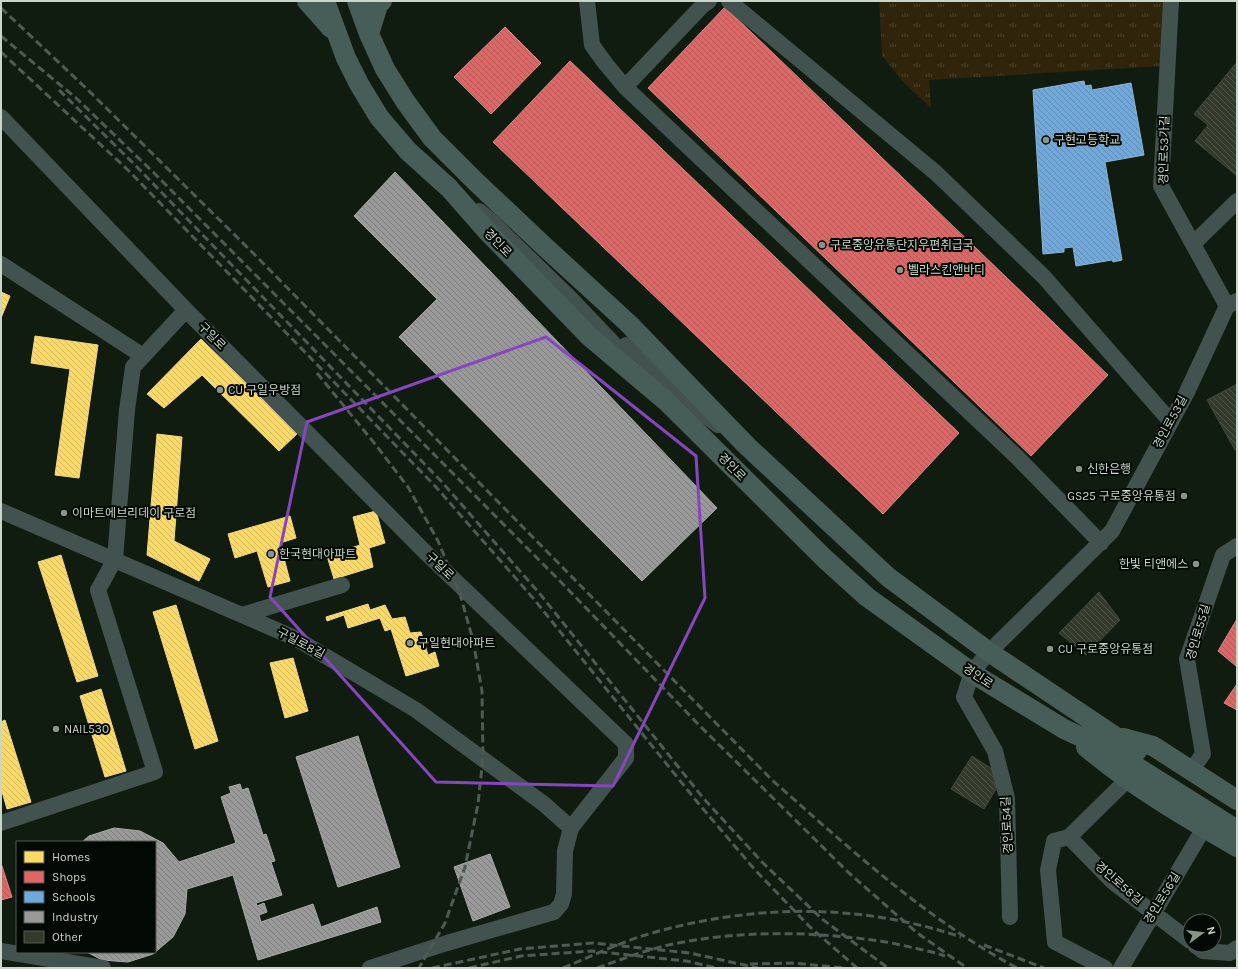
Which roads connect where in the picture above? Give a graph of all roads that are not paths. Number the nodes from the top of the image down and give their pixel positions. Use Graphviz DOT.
graph roads {
  1 [pos="307,1"];
  2 [pos="325,1"];
  3 [pos="357,1"];
  4 [pos="382,1"];
  5 [pos="587,1"];
  6 [pos="709,1"];
  7 [pos="728,1"];
  8 [pos="1171,1"];
  9 [pos="369,34"];
  10 [pos="337,35"];
  11 [pos="626,87"];
  12 [pos="1,117"];
  13 [pos="1237,201"];
  14 [pos="1193,244"];
  15 [pos="1,264"];
  16 [pos="1232,304"];
  17 [pos="186,310"];
  18 [pos="143,356"];
  19 [pos="1171,422"];
  20 [pos="1,511"];
  21 [pos="1101,543"];
  22 [pos="1237,546"];
  23 [pos="115,559"];
  24 [pos="342,585"];
  25 [pos="242,615"];
  26 [pos="989,652"];
  27 [pos="972,672"];
  28 [pos="1064,729"];
  29 [pos="1112,735"];
  30 [pos="1191,771"];
  31 [pos="1128,779"];
  32 [pos="1237,800"];
  33 [pos="1237,814"];
  34 [pos="1,823"];
  35 [pos="571,828"];
  36 [pos="1204,828"];
  37 [pos="1237,830"];
  38 [pos="1069,837"];
  39 [pos="1237,847"];
  40 [pos="1153,913"];
  41 [pos="1010,917"];
  42 [pos="1182,935"];
  43 [pos="1237,948"];
  44 [pos="1,951"];
  45 [pos="1222,952"];
  46 [pos="103,968"];
  47 [pos="370,968"];
  48 [pos="1105,968"];
  49 [pos="1121,968"];
  1 -- 10 [label="main road"];
  2 -- 10 [label="main road, 경인로"];
  3 -- 9 [label="main road"];
  4 -- 9 [label="main road"];
  5 -- 11 [label="street"];
  6 -- 11 [label="street"];
  7 -- 19 [label="street"];
  8 -- 14 [label="street, 경인로53가길"];
  9 -- 26 [label="main road"];
  10 -- 27 [label="main road, 경인로"];
  11 -- 21 [label="street"];
  12 -- 17 [label="street, 구일로"];
  13 -- 14 [label="street"];
  14 -- 16 [label="street, 경인로53가길"];
  15 -- 18 [label="street"];
  16 -- 19 [label="street, 경인로53길"];
  17 -- 18 [label="street"];
  17 -- 35 [label="street, 구일로"];
  18 -- 23 [label="street"];
  19 -- 21 [label="street, 경인로53길"];
  20 -- 23 [label="street, 구일로8길"];
  21 -- 26 [label="street, 경인로53길"];
  22 -- 30 [label="street, 경인로55길"];
  23 -- 25 [label="street, 구일로8길"];
  23 -- 34 [label="street"];
  24 -- 25 [label="street"];
  25 -- 35 [label="street, 구일로8길"];
  26 -- 27 [label="street, 경인로53길"];
  26 -- 29 [label="main road"];
  27 -- 28 [label="main road, 경인로"];
  27 -- 41 [label="street, 경인로54길"];
  28 -- 31 [label="main road"];
  28 -- 37 [label="main road, 경인로"];
  29 -- 30 [label="main road"];
  29 -- 33 [label="main road"];
  30 -- 32 [label="main road"];
  31 -- 36 [label="main road"];
  31 -- 38 [label="street"];
  35 -- 47 [label="street"];
  36 -- 39 [label="main road"];
  36 -- 40 [label="street, 경인로56길"];
  38 -- 40 [label="street, 경인로58길"];
  38 -- 48 [label="street"];
  40 -- 42 [label="street, 경인로58길"];
  40 -- 49 [label="street, 경인로56길"];
  43 -- 45 [label="street"];
  44 -- 46 [label="street"];
}
